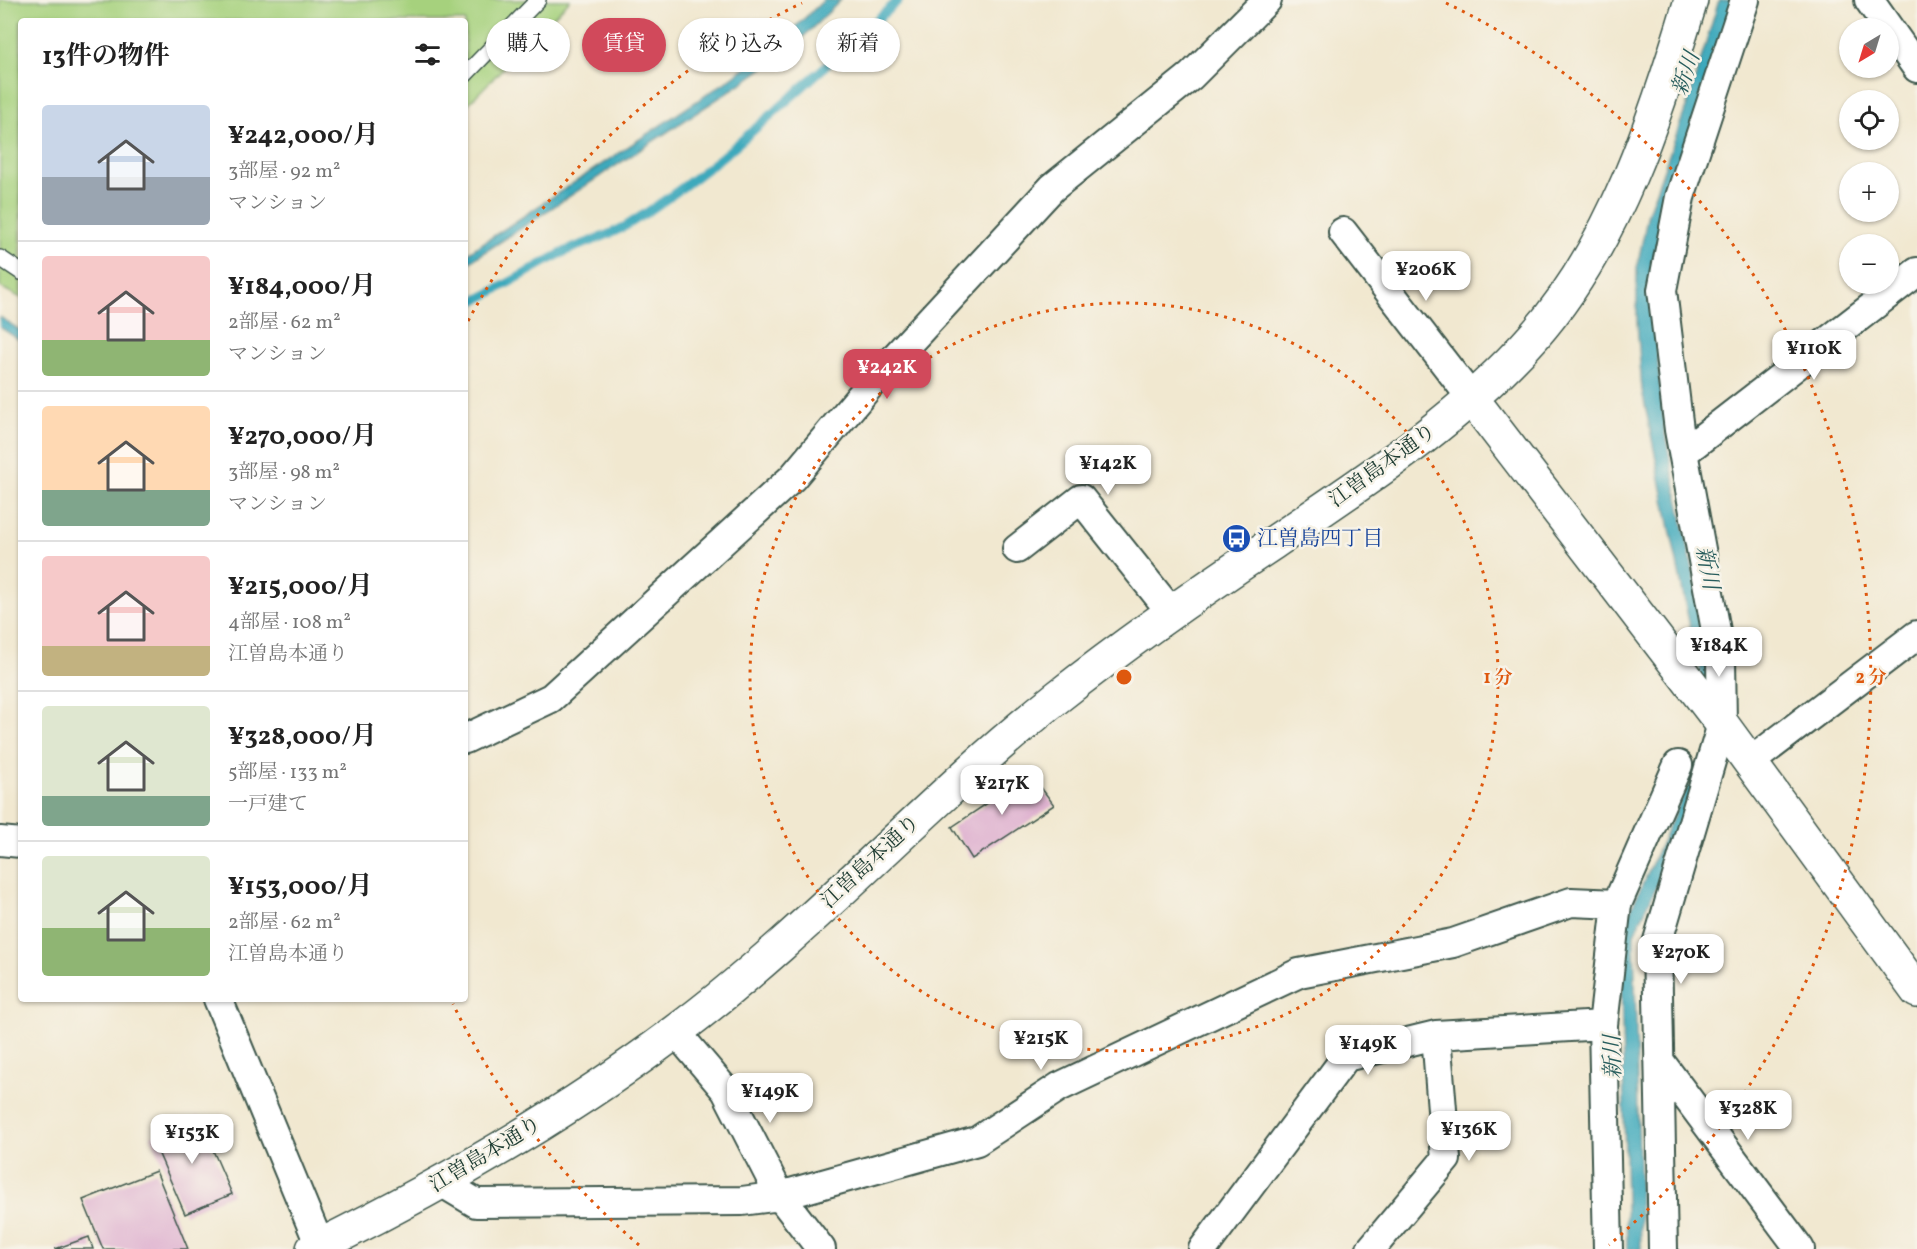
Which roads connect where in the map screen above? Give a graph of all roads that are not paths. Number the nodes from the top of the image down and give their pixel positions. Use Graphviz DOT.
graph roads {
  1 [pos="538,0"];
  2 [pos="1267,0"];
  3 [pos="1692,0"];
  4 [pos="1745,0"];
  5 [pos="1869,0"];
  6 [pos="1917,68"];
  7 [pos="468,72"];
  8 [pos="1343,232"];
  9 [pos="0,258"];
  10 [pos="18,270"];
  11 [pos="1917,272"];
  12 [pos="1473,400"];
  13 [pos="1683,453"];
  14 [pos="1017,549"];
  15 [pos="1172,613"];
  16 [pos="1917,635"];
  17 [pos="1722,724"];
  18 [pos="468,738"];
  19 [pos="1750,762"];
  20 [pos="1678,765"];
  21 [pos="0,842"];
  22 [pos="18,843"];
  23 [pos="1617,904"];
  24 [pos="1917,991"];
  25 [pos="219,1002"];
  26 [pos="1603,1025"];
  27 [pos="676,1032"];
  28 [pos="1436,1035"];
  29 [pos="1659,1060"];
  30 [pos="441,1182"];
  31 [pos="780,1196"];
  32 [pos="317,1247"];
  33 [pos="821,1249"];
  34 [pos="1203,1249"];
  35 [pos="1371,1249"];
  36 [pos="1608,1249"];
  37 [pos="1663,1249"];
  38 [pos="1800,1249"];
  1 -- 7 [label="lane"];
  2 -- 18 [label="street"];
  3 -- 12 [label="street, 江曽島本通り"];
  4 -- 13 [label="street"];
  5 -- 6 [label="street"];
  8 -- 12 [label="street"];
  9 -- 10 [label="lane"];
  11 -- 13 [label="street"];
  12 -- 15 [label="street, 江曽島本通り"];
  12 -- 17 [label="street"];
  13 -- 17 [label="street"];
  14 -- 15 [label="street"];
  15 -- 27 [label="street, 江曽島本通り"];
  16 -- 19 [label="street"];
  17 -- 19 [label="street"];
  17 -- 29 [label="street"];
  19 -- 24 [label="street"];
  20 -- 23 [label="street"];
  21 -- 22 [label="street"];
  23 -- 26 [label="street"];
  23 -- 31 [label="street"];
  25 -- 32 [label="street"];
  26 -- 28 [label="street"];
  26 -- 36 [label="street"];
  27 -- 30 [label="street, 江曽島本通り"];
  27 -- 31 [label="street"];
  28 -- 34 [label="street"];
  28 -- 35 [label="street"];
  29 -- 37 [label="street"];
  29 -- 38 [label="street"];
  30 -- 31 [label="street"];
  30 -- 32 [label="street, 江曽島本通り"];
  31 -- 33 [label="street"];
}
